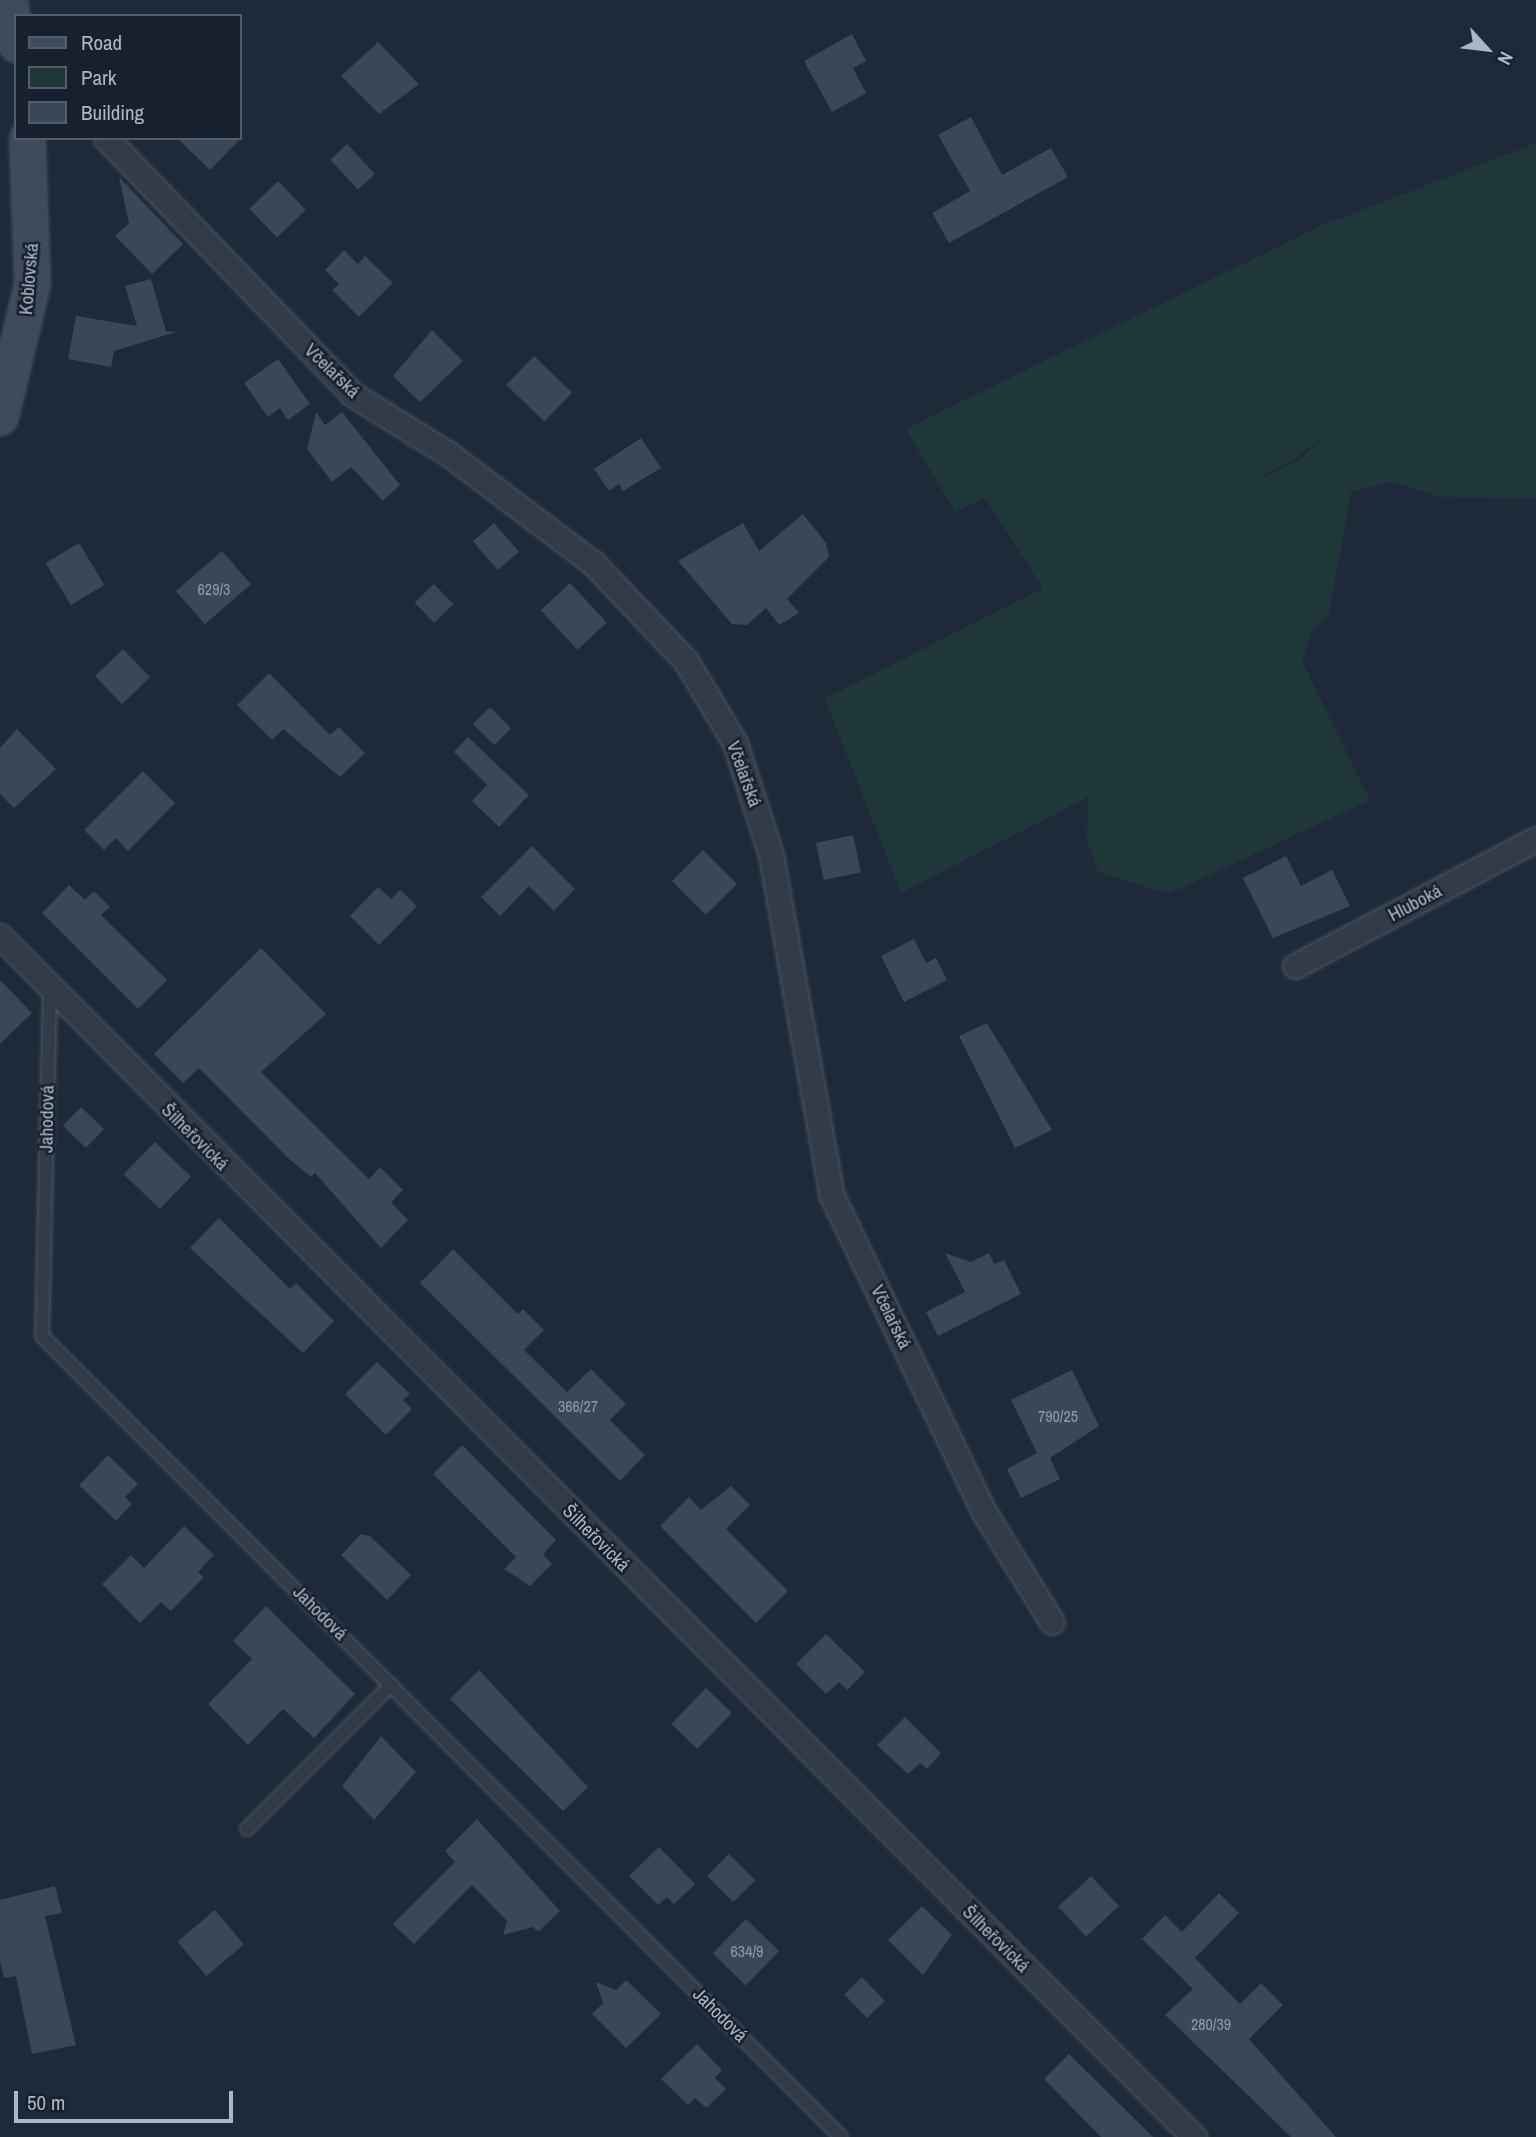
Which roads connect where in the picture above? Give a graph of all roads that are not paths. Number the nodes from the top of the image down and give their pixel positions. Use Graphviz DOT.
graph roads {
  1 [pos="9,0"];
  2 [pos="14,31"];
  3 [pos="27,140"];
  4 [pos="109,140"];
  5 [pos="0,417"];
  6 [pos="1536,839"];
  7 [pos="0,936"];
  8 [pos="1295,966"];
  9 [pos="50,989"];
  10 [pos="1052,1622"];
  11 [pos="391,1685"];
  12 [pos="247,1829"];
  13 [pos="841,2137"];
  14 [pos="1194,2137"];
  1 -- 2 [label="street"];
  3 -- 5 [label="street, Koblovská"];
  4 -- 10 [label="street, Včelařská"];
  6 -- 8 [label="street, Hluboká"];
  7 -- 9 [label="street, Šilheřovická"];
  9 -- 11 [label="lane, Jahodová"];
  9 -- 14 [label="street, Šilheřovická"];
  11 -- 12 [label="lane"];
  11 -- 13 [label="lane, Jahodová"];
}
